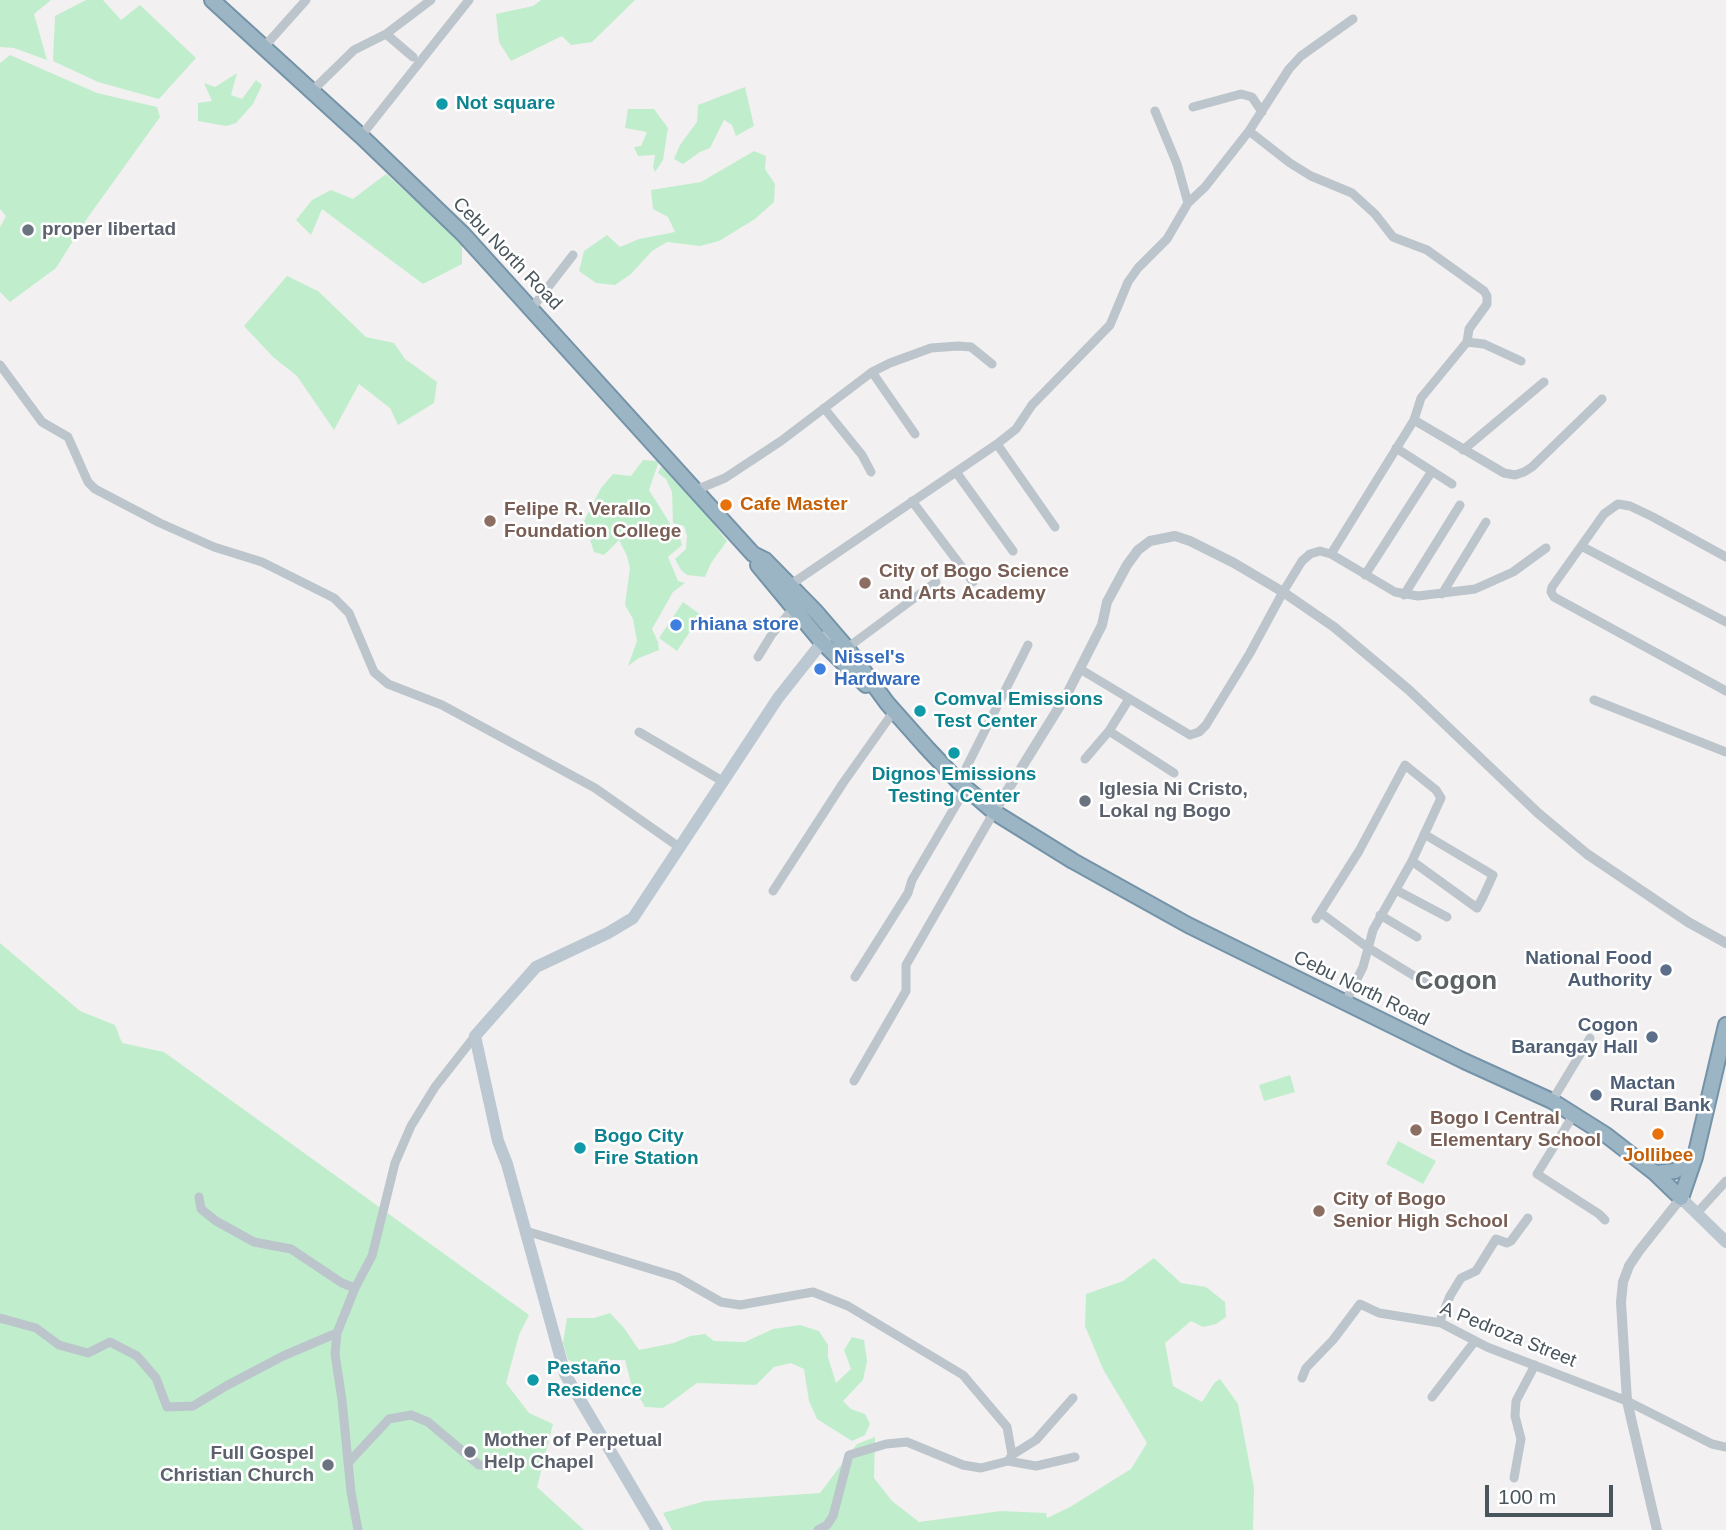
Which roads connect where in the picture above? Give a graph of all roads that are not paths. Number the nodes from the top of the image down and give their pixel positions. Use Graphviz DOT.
graph roads {
  1 [pos="212,0"];
  2 [pos="306,0"];
  3 [pos="431,0"];
  4 [pos="468,0"];
  5 [pos="1353,19"];
  6 [pos="386,34"];
  7 [pos="264,47"];
  8 [pos="413,57"];
  9 [pos="312,91"];
  10 [pos="1193,107"];
  11 [pos="1155,111"];
  12 [pos="1262,112"];
  13 [pos="1249,131"];
  14 [pos="360,136"];
  15 [pos="1188,203"];
  16 [pos="573,255"];
  17 [pos="532,308"];
  18 [pos="1468,342"];
  19 [pos="1521,360"];
  20 [pos="992,363"];
  21 [pos="0,365"];
  22 [pos="872,372"];
  23 [pos="1544,382"];
  24 [pos="1602,399"];
  25 [pos="824,408"];
  26 [pos="1414,420"];
  27 [pos="915,434"];
  28 [pos="998,444"];
  29 [pos="1396,448"];
  30 [pos="1463,450"];
  31 [pos="1432,471"];
  32 [pos="871,472"];
  33 [pos="956,472"];
  34 [pos="1452,484"];
  35 [pos="696,490"];
  36 [pos="912,501"];
  37 [pos="1460,505"];
  38 [pos="1486,522"];
  39 [pos="1055,527"];
  40 [pos="1583,547"];
  41 [pos="1546,548"];
  42 [pos="1013,551"];
  43 [pos="1331,554"];
  44 [pos="1726,557"];
  45 [pos="1365,575"];
  46 [pos="936,582"];
  47 [pos="973,582"];
  48 [pos="785,589"];
  49 [pos="1283,592"];
  50 [pos="1442,594"];
  51 [pos="1404,595"];
  52 [pos="793,609"];
  53 [pos="820,617"];
  54 [pos="1726,622"];
  55 [pos="808,627"];
  56 [pos="833,631"];
  57 [pos="821,641"];
  58 [pos="1028,645"];
  59 [pos="846,648"];
  60 [pos="758,657"];
  61 [pos="1080,669"];
  62 [pos="1726,691"];
  63 [pos="1129,699"];
  64 [pos="1594,700"];
  65 [pos="891,708"];
  66 [pos="639,732"];
  67 [pos="1109,732"];
  68 [pos="1726,752"];
  69 [pos="1085,758"];
  70 [pos="1174,774"];
  71 [pos="724,782"];
  72 [pos="962,785"];
  73 [pos="995,813"];
  74 [pos="1424,834"];
  75 [pos="680,847"];
  76 [pos="1412,861"];
  77 [pos="1396,890"];
  78 [pos="773,891"];
  79 [pos="1380,915"];
  80 [pos="1447,917"];
  81 [pos="1417,937"];
  82 [pos="1726,943"];
  83 [pos="1367,947"];
  84 [pos="855,977"];
  85 [pos="1429,985"];
  86 [pos="1345,1003"];
  87 [pos="1726,1025"];
  88 [pos="475,1036"];
  89 [pos="1590,1038"];
  90 [pos="854,1081"];
  91 [pos="1552,1101"];
  92 [pos="1574,1114"];
  93 [pos="1695,1157"];
  94 [pos="1655,1173"];
  95 [pos="1726,1181"];
  96 [pos="199,1197"];
  97 [pos="1682,1198"];
  98 [pos="1697,1213"];
  99 [pos="1528,1218"];
  100 [pos="1605,1220"];
  101 [pos="526,1231"];
  102 [pos="1726,1241"];
  103 [pos="355,1288"];
  104 [pos="0,1318"];
  105 [pos="1441,1323"];
  106 [pos="337,1333"];
  107 [pos="1475,1340"];
  108 [pos="1535,1365"];
  109 [pos="1302,1378"];
  110 [pos="1432,1397"];
  111 [pos="1073,1398"];
  112 [pos="1627,1401"];
  113 [pos="1726,1447"];
  114 [pos="1075,1457"];
  115 [pos="1010,1458"];
  116 [pos="348,1463"];
  117 [pos="492,1465"];
  118 [pos="1514,1478"];
  119 [pos="358,1530"];
  120 [pos="657,1530"];
  121 [pos="818,1530"];
  122 [pos="1657,1530"];
  1 -- 7 [label="highway, Cebu North Road"];
  2 -- 7 [label="street"];
  3 -- 6 [label="street"];
  4 -- 14 [label="street"];
  5 -- 12 [label="street"];
  6 -- 8 [label="street"];
  6 -- 9 [label="street"];
  7 -- 9 [label="highway, Cebu North Road"];
  9 -- 14 [label="highway, Cebu North Road"];
  10 -- 12 [label="street"];
  11 -- 15 [label="street"];
  12 -- 13 [label="street"];
  13 -- 15 [label="street"];
  13 -- 18 [label="street"];
  14 -- 17 [label="highway, Cebu North Road"];
  15 -- 28 [label="street"];
  16 -- 17 [label="street"];
  17 -- 35 [label="highway, Cebu North Road"];
  18 -- 19 [label="street"];
  18 -- 26 [label="street"];
  20 -- 22 [label="street"];
  21 -- 75 [label="street"];
  22 -- 25 [label="street"];
  22 -- 27 [label="street"];
  23 -- 30 [label="street"];
  24 -- 30 [label="street"];
  25 -- 32 [label="street"];
  25 -- 35 [label="street"];
  26 -- 29 [label="street"];
  26 -- 30 [label="street"];
  28 -- 33 [label="street"];
  28 -- 39 [label="street"];
  29 -- 31 [label="street"];
  29 -- 43 [label="street"];
  31 -- 34 [label="street"];
  31 -- 45 [label="street"];
  33 -- 36 [label="street"];
  33 -- 42 [label="street"];
  35 -- 48 [label="highway, Cebu North Road"];
  36 -- 47 [label="street"];
  36 -- 48 [label="street"];
  37 -- 51 [label="street"];
  38 -- 50 [label="street"];
  40 -- 44 [label="street"];
  40 -- 54 [label="street"];
  40 -- 62 [label="street"];
  41 -- 50 [label="street"];
  43 -- 45 [label="street"];
  43 -- 49 [label="street"];
  45 -- 51 [label="street"];
  46 -- 59 [label="street"];
  48 -- 52 [label="highway, Cebu North Road"];
  48 -- 53 [label="highway, Cebu North Road"];
  49 -- 61 [label="street"];
  49 -- 63 [label="street"];
  49 -- 82 [label="street"];
  50 -- 51 [label="street"];
  52 -- 55 [label="highway, Cebu North Road"];
  52 -- 60 [label="street"];
  53 -- 55 [label="highway"];
  53 -- 56 [label="highway, Cebu North Road"];
  55 -- 57 [label="highway, Cebu North Road"];
  56 -- 57 [label="main road"];
  56 -- 59 [label="highway, Cebu North Road"];
  57 -- 65 [label="highway, Cebu North Road"];
  57 -- 71 [label="main road"];
  58 -- 72 [label="street"];
  59 -- 65 [label="highway, Cebu North Road"];
  61 -- 63 [label="street"];
  61 -- 73 [label="street"];
  63 -- 67 [label="street"];
  64 -- 68 [label="street"];
  65 -- 72 [label="highway, Cebu North Road"];
  65 -- 78 [label="street"];
  66 -- 71 [label="street"];
  67 -- 69 [label="street"];
  67 -- 70 [label="street"];
  71 -- 75 [label="main road"];
  72 -- 73 [label="highway, Cebu North Road"];
  72 -- 84 [label="street"];
  73 -- 86 [label="highway, Cebu North Road"];
  73 -- 90 [label="street"];
  74 -- 76 [label="street"];
  74 -- 76 [label="street"];
  74 -- 83 [label="street"];
  75 -- 88 [label="main road"];
  76 -- 77 [label="street"];
  77 -- 79 [label="street"];
  77 -- 80 [label="street"];
  79 -- 81 [label="street"];
  79 -- 83 [label="street"];
  83 -- 85 [label="street"];
  83 -- 86 [label="street"];
  86 -- 91 [label="highway, Cebu North Road"];
  87 -- 93 [label="highway"];
  88 -- 101 [label="main road"];
  88 -- 103 [label="street"];
  89 -- 91 [label="street"];
  91 -- 92 [label="highway, Cebu North Road"];
  92 -- 94 [label="highway, Cebu North Road"];
  92 -- 100 [label="street"];
  93 -- 94 [label="highway"];
  93 -- 97 [label="highway"];
  94 -- 97 [label="highway, Cebu North Road"];
  95 -- 98 [label="street"];
  96 -- 103 [label="street"];
  97 -- 98 [label="main road"];
  97 -- 112 [label="street"];
  98 -- 102 [label="main road"];
  99 -- 105 [label="street"];
  101 -- 115 [label="street"];
  101 -- 120 [label="main road"];
  103 -- 106 [label="street"];
  104 -- 106 [label="street"];
  105 -- 107 [label="street, A Pedroza Street"];
  105 -- 109 [label="street, A Pedroza Street"];
  106 -- 116 [label="street"];
  107 -- 108 [label="street, A Pedroza Street"];
  107 -- 110 [label="street"];
  108 -- 112 [label="street, A Pedroza Street"];
  108 -- 118 [label="street"];
  111 -- 115 [label="street"];
  112 -- 113 [label="street, A Pedroza Street"];
  112 -- 122 [label="street"];
  114 -- 115 [label="street"];
  115 -- 121 [label="street"];
  116 -- 117 [label="street"];
  116 -- 119 [label="street"];
}
